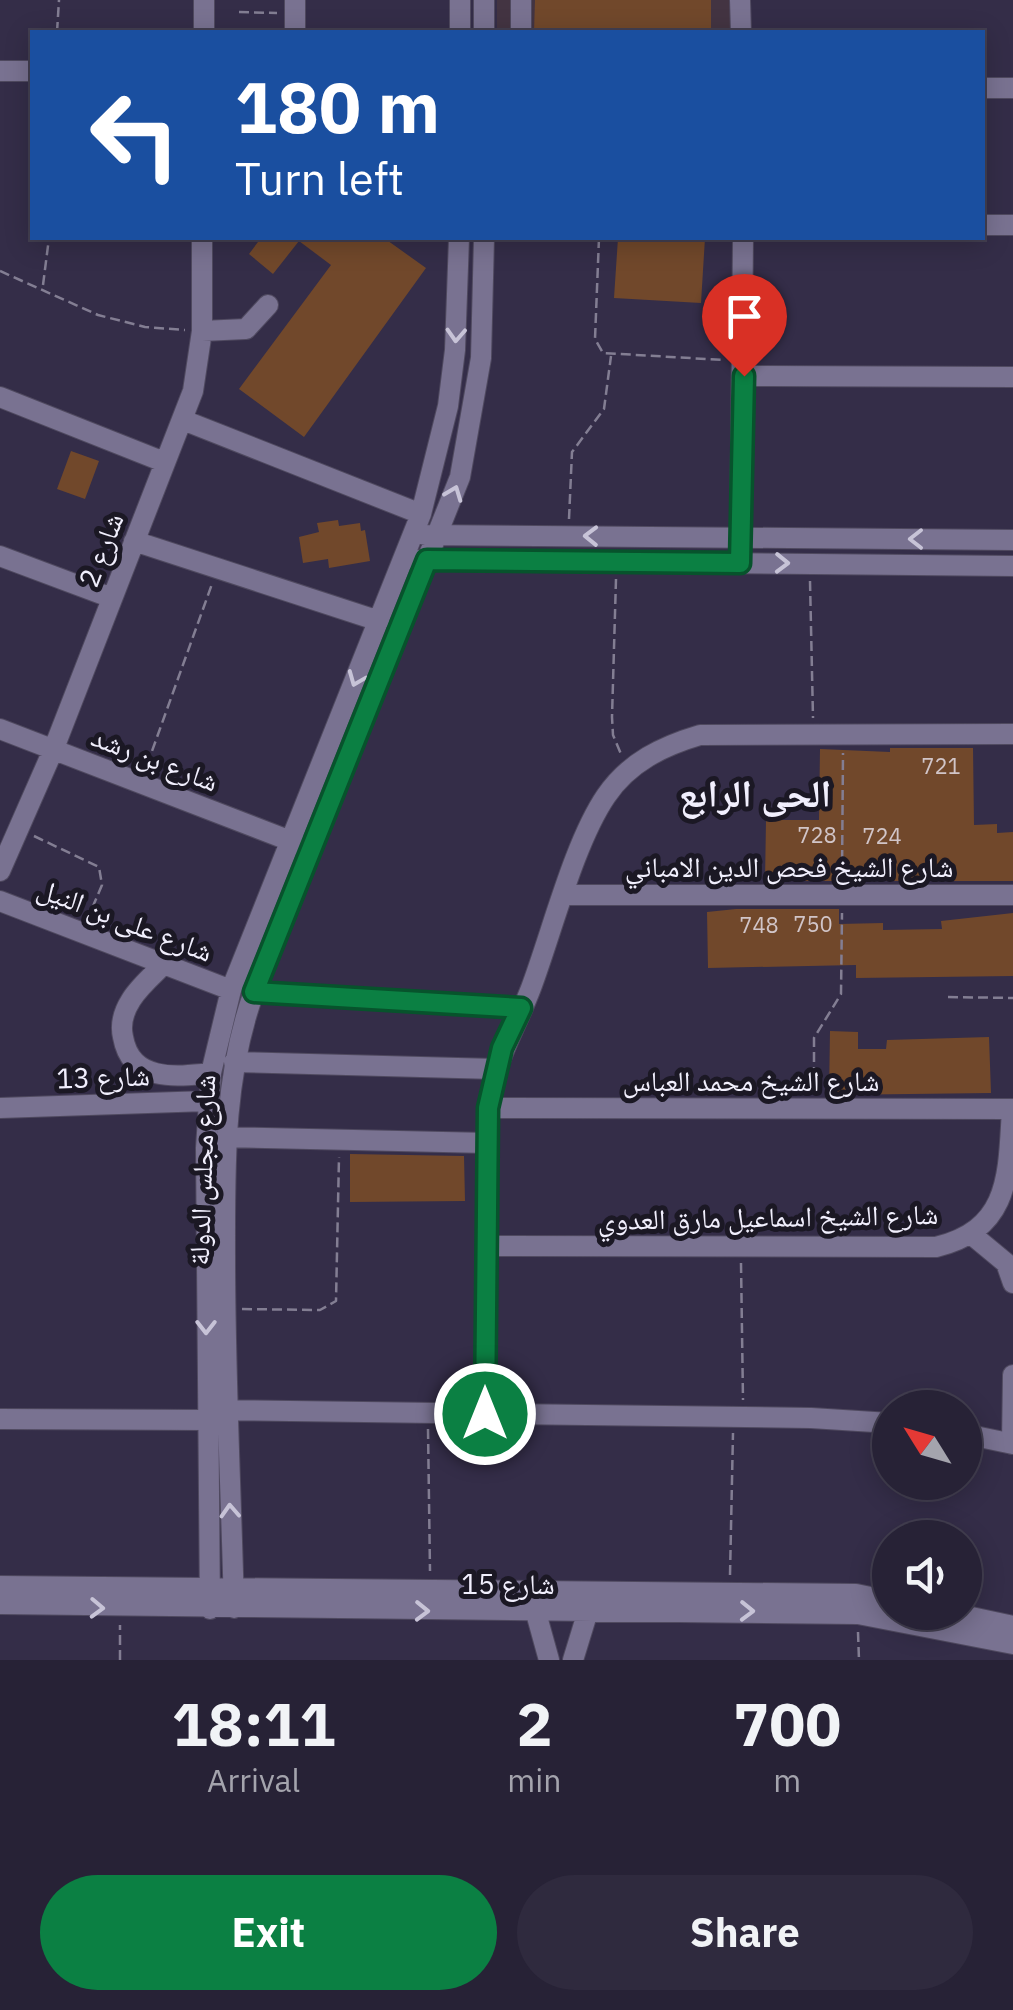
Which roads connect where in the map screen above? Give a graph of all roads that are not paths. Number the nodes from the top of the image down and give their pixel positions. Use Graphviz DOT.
graph roads {
  1 [pos="204,0"];
  2 [pos="460,0"];
  3 [pos="484,0"];
  4 [pos="521,0"];
  5 [pos="740,0"];
  6 [pos="204,30"];
  7 [pos="460,30"];
  8 [pos="484,30"];
  9 [pos="521,30"];
  10 [pos="741,30"];
  11 [pos="0,72"];
  12 [pos="30,72"];
  13 [pos="985,88"];
  14 [pos="1013,88"];
  15 [pos="985,225"];
  16 [pos="1013,225"];
  17 [pos="202,240"];
  18 [pos="459,240"];
  19 [pos="484,240"];
  20 [pos="743,240"];
  21 [pos="268,305"];
  22 [pos="202,331"];
  23 [pos="744,368"];
  24 [pos="1013,377"];
  25 [pos="0,397"];
  26 [pos="184,420"];
  27 [pos="164,462"];
  28 [pos="418,524"];
  29 [pos="437,535"];
  30 [pos="740,538"];
  31 [pos="134,540"];
  32 [pos="1013,540"];
  33 [pos="0,556"];
  34 [pos="404,560"];
  35 [pos="427,560"];
  36 [pos="740,563"];
  37 [pos="1013,566"];
  38 [pos="112,598"];
  39 [pos="380,620"];
  40 [pos="0,729"];
  41 [pos="1013,734"];
  42 [pos="54,748"];
  43 [pos="290,841"];
  44 [pos="313,850"];
  45 [pos="0,871"];
  46 [pos="1013,894"];
  47 [pos="565,895"];
  48 [pos="0,901"];
  49 [pos="162,964"];
  50 [pos="231,990"];
  51 [pos="254,992"];
  52 [pos="521,1008"];
  53 [pos="234,1062"];
  54 [pos="495,1069"];
  55 [pos="211,1073"];
  56 [pos="208,1101"];
  57 [pos="0,1108"];
  58 [pos="488,1108"];
  59 [pos="1013,1109"];
  60 [pos="487,1143"];
  61 [pos="219,1145"];
  62 [pos="971,1234"];
  63 [pos="486,1246"];
  64 [pos="1013,1283"];
  65 [pos="1013,1375"];
  66 [pos="212,1413"];
  67 [pos="485,1414"];
  68 [pos="0,1419"];
  69 [pos="872,1422"];
  70 [pos="982,1438"];
  71 [pos="1013,1444"];
  72 [pos="0,1586"];
  73 [pos="872,1597"];
  74 [pos="210,1600"];
  75 [pos="234,1600"];
  76 [pos="692,1602"];
  77 [pos="0,1604"];
  78 [pos="536,1612"];
  79 [pos="588,1612"];
  80 [pos="982,1619"];
  81 [pos="1013,1626"];
  82 [pos="1013,1644"];
  83 [pos="549,1660"];
  84 [pos="573,1660"];
  1 -- 6 [label="street"];
  2 -- 7 [label="street"];
  3 -- 8 [label="street"];
  4 -- 9 [label="street"];
  5 -- 10 [label="street"];
  11 -- 12 [label="street"];
  13 -- 14 [label="street"];
  15 -- 16 [label="street"];
  17 -- 22 [label="street, شارع 2"];
  18 -- 28 [label="street, شارع مجلس الدولة, one-way"];
  29 -- 19 [label="street, شارع مجلس الدولة, one-way"];
  20 -- 23 [label="street"];
  21 -- 22 [label="street"];
  22 -- 26 [label="street, شارع 2"];
  23 -- 24 [label="street"];
  23 -- 30 [label="street"];
  25 -- 27 [label="street"];
  26 -- 27 [label="street, شارع 2"];
  26 -- 28 [label="street"];
  27 -- 31 [label="street, شارع 2"];
  28 -- 29 [label="street"];
  28 -- 34 [label="street, شارع مجلس الدولة"];
  30 -- 29 [label="street, one-way"];
  29 -- 35 [label="street, شارع مجلس الدولة"];
  32 -- 30 [label="street, one-way"];
  30 -- 36 [label="street"];
  31 -- 38 [label="street, شارع 2"];
  31 -- 39 [label="street"];
  33 -- 38 [label="street"];
  34 -- 35 [label="street"];
  34 -- 39 [label="street, شارع مجلس الدولة"];
  35 -- 36 [label="street"];
  35 -- 44 [label="street, شارع مجلس الدولة"];
  36 -- 37 [label="street, one-way"];
  38 -- 42 [label="street, شارع 2"];
  39 -- 43 [label="street, شارع مجلس الدولة, one-way"];
  40 -- 42 [label="street, شارع بن رشد"];
  41 -- 47 [label="street"];
  42 -- 43 [label="street, شارع بن رشد"];
  42 -- 45 [label="street, شارع 2"];
  43 -- 44 [label="street, شارع بن رشد"];
  43 -- 50 [label="street, شارع مجلس الدولة"];
  44 -- 51 [label="street, شارع مجلس الدولة"];
  46 -- 47 [label="street, شارع الشيخ فحص الدين الامباني"];
  47 -- 52 [label="street"];
  48 -- 49 [label="street, شارع على بن النيل"];
  49 -- 50 [label="street, شارع على بن النيل"];
  49 -- 55 [label="street"];
  50 -- 55 [label="street, شارع مجلس الدولة"];
  51 -- 52 [label="street"];
  51 -- 53 [label="street, شارع مجلس الدولة"];
  52 -- 54 [label="street"];
  53 -- 54 [label="street"];
  53 -- 61 [label="street, شارع مجلس الدولة"];
  54 -- 58 [label="street"];
  55 -- 56 [label="street, شارع مجلس الدولة"];
  56 -- 57 [label="street, شارع 13"];
  56 -- 61 [label="street, شارع مجلس الدولة"];
  58 -- 59 [label="street, شارع الشيخ محمد العباس"];
  58 -- 60 [label="street"];
  59 -- 62 [label="street, شارع الشيخ اسماعيل مارق العدوي"];
  60 -- 61 [label="street"];
  60 -- 63 [label="street"];
  61 -- 66 [label="street, شارع مجلس الدولة, one-way"];
  61 -- 66 [label="street, شارع مجلس الدولة"];
  62 -- 63 [label="street, شارع الشيخ اسماعيل مارق العدوي"];
  62 -- 64 [label="street"];
  63 -- 67 [label="street"];
  65 -- 71 [label="street"];
  66 -- 67 [label="street"];
  66 -- 68 [label="street"];
  66 -- 74 [label="street, شارع مجلس الدولة"];
  75 -- 66 [label="street, شارع مجلس الدولة, one-way"];
  67 -- 69 [label="street"];
  70 -- 71 [label="street"];
  72 -- 74 [label="street, شارع 15"];
  73 -- 76 [label="street, شارع 15"];
  74 -- 75 [label="street, شارع 15"];
  77 -- 74 [label="street, شارع 15, one-way"];
  75 -- 76 [label="street, شارع 15"];
  75 -- 78 [label="street, شارع 15, one-way"];
  76 -- 79 [label="street, شارع 15"];
  76 -- 82 [label="street, شارع 15, one-way"];
  78 -- 79 [label="street, شارع 15"];
  78 -- 83 [label="street"];
  79 -- 84 [label="street"];
  80 -- 81 [label="street"];
}
